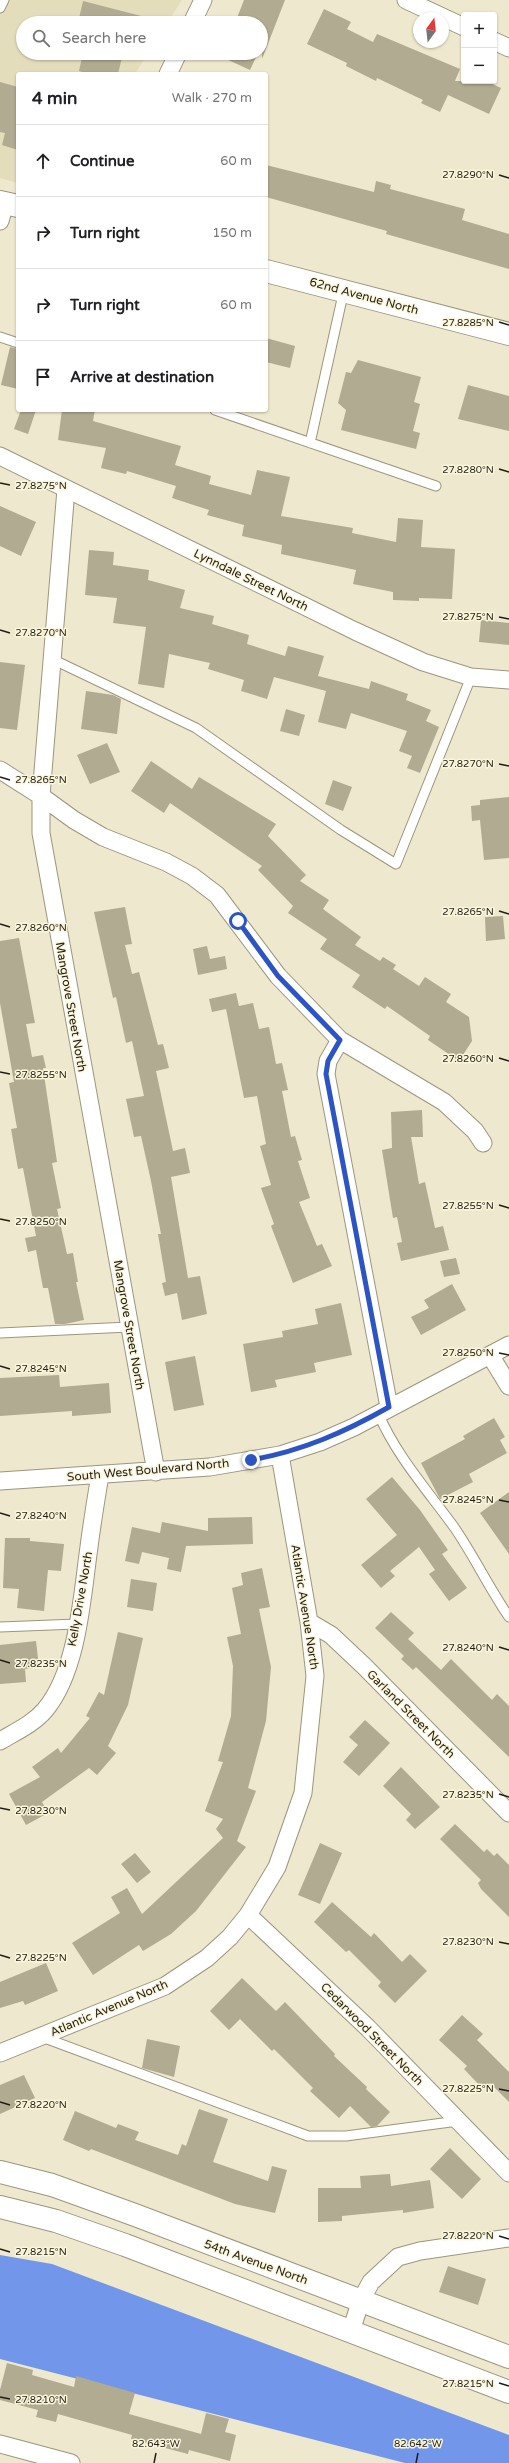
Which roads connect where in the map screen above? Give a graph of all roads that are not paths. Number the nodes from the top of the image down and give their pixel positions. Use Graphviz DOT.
graph roads {
  1 [pos="4,0"];
  2 [pos="203,0"];
  3 [pos="406,0"];
  4 [pos="0,8"];
  5 [pos="195,16"];
  6 [pos="461,26"];
  7 [pos="497,42"];
  8 [pos="509,48"];
  9 [pos="175,60"];
  10 [pos="169,72"];
  11 [pos="268,271"];
  12 [pos="344,290"];
  13 [pos="509,334"];
  14 [pos="0,337"];
  15 [pos="16,342"];
  16 [pos="221,412"];
  17 [pos="310,443"];
  18 [pos="0,456"];
  19 [pos="436,486"];
  20 [pos="66,489"];
  21 [pos="52,659"];
  22 [pos="471,677"];
  23 [pos="509,680"];
  24 [pos="0,770"];
  25 [pos="42,796"];
  26 [pos="340,1040"];
  27 [pos="483,1143"];
  28 [pos="129,1326"];
  29 [pos="0,1333"];
  30 [pos="509,1344"];
  31 [pos="490,1355"];
  32 [pos="509,1386"];
  33 [pos="384,1410"];
  34 [pos="280,1455"];
  35 [pos="156,1472"];
  36 [pos="100,1475"];
  37 [pos="0,1481"];
  38 [pos="509,1617"];
  39 [pos="308,1622"];
  40 [pos="77,1624"];
  41 [pos="0,1628"];
  42 [pos="0,1741"];
  43 [pos="509,1813"];
  44 [pos="248,1915"];
  45 [pos="41,2036"];
  46 [pos="0,2053"];
  47 [pos="458,2120"];
  48 [pos="0,2172"];
  49 [pos="509,2173"];
  50 [pos="0,2207"];
  51 [pos="509,2238"];
  52 [pos="361,2300"];
  53 [pos="351,2331"];
  54 [pos="509,2358"];
  55 [pos="509,2392"];
  56 [pos="0,2444"];
  57 [pos="71,2463"];
  1 -- 4 [label="lane"];
  2 -- 5 [label="street"];
  3 -- 6 [label="street"];
  7 -- 8 [label="street"];
  9 -- 10 [label="street"];
  11 -- 12 [label="main road, 62nd Avenue North"];
  12 -- 13 [label="main road, 62nd Avenue North"];
  12 -- 17 [label="lane"];
  14 -- 15 [label="lane"];
  16 -- 17 [label="lane"];
  17 -- 19 [label="lane"];
  18 -- 20 [label="street, Lynndale Street North"];
  20 -- 21 [label="street, Mangrove Street North"];
  20 -- 22 [label="street, Lynndale Street North"];
  21 -- 22 [label="lane"];
  21 -- 25 [label="street, Mangrove Street North"];
  22 -- 23 [label="street, Lynndale Street North"];
  24 -- 25 [label="street"];
  25 -- 26 [label="street"];
  25 -- 28 [label="street, Mangrove Street North"];
  26 -- 27 [label="street"];
  26 -- 33 [label="street"];
  28 -- 29 [label="lane"];
  28 -- 35 [label="street, Mangrove Street North"];
  30 -- 31 [label="street, South West Boulevard North"];
  31 -- 32 [label="street"];
  31 -- 33 [label="street, South West Boulevard North"];
  33 -- 34 [label="street, South West Boulevard North"];
  33 -- 38 [label="lane"];
  34 -- 35 [label="street, South West Boulevard North"];
  34 -- 39 [label="street, Atlantic Avenue North"];
  35 -- 36 [label="street, South West Boulevard North"];
  36 -- 37 [label="street, South West Boulevard North"];
  36 -- 40 [label="street, Kelly Drive North"];
  39 -- 43 [label="street, Garland Street North"];
  39 -- 44 [label="street, Atlantic Avenue North"];
  40 -- 41 [label="lane"];
  40 -- 42 [label="street, Kelly Drive North"];
  44 -- 45 [label="street, Atlantic Avenue North"];
  44 -- 47 [label="street, Cedarwood Street North"];
  45 -- 46 [label="street, Atlantic Avenue North"];
  45 -- 47 [label="lane"];
  47 -- 49 [label="street, Cedarwood Street North"];
  48 -- 52 [label="main road, 54th Avenue North"];
  50 -- 53 [label="main road"];
  51 -- 52 [label="street"];
  52 -- 53 [label="street"];
  52 -- 54 [label="main road, 54th Avenue North"];
  53 -- 55 [label="main road"];
  56 -- 57 [label="street"];
}
